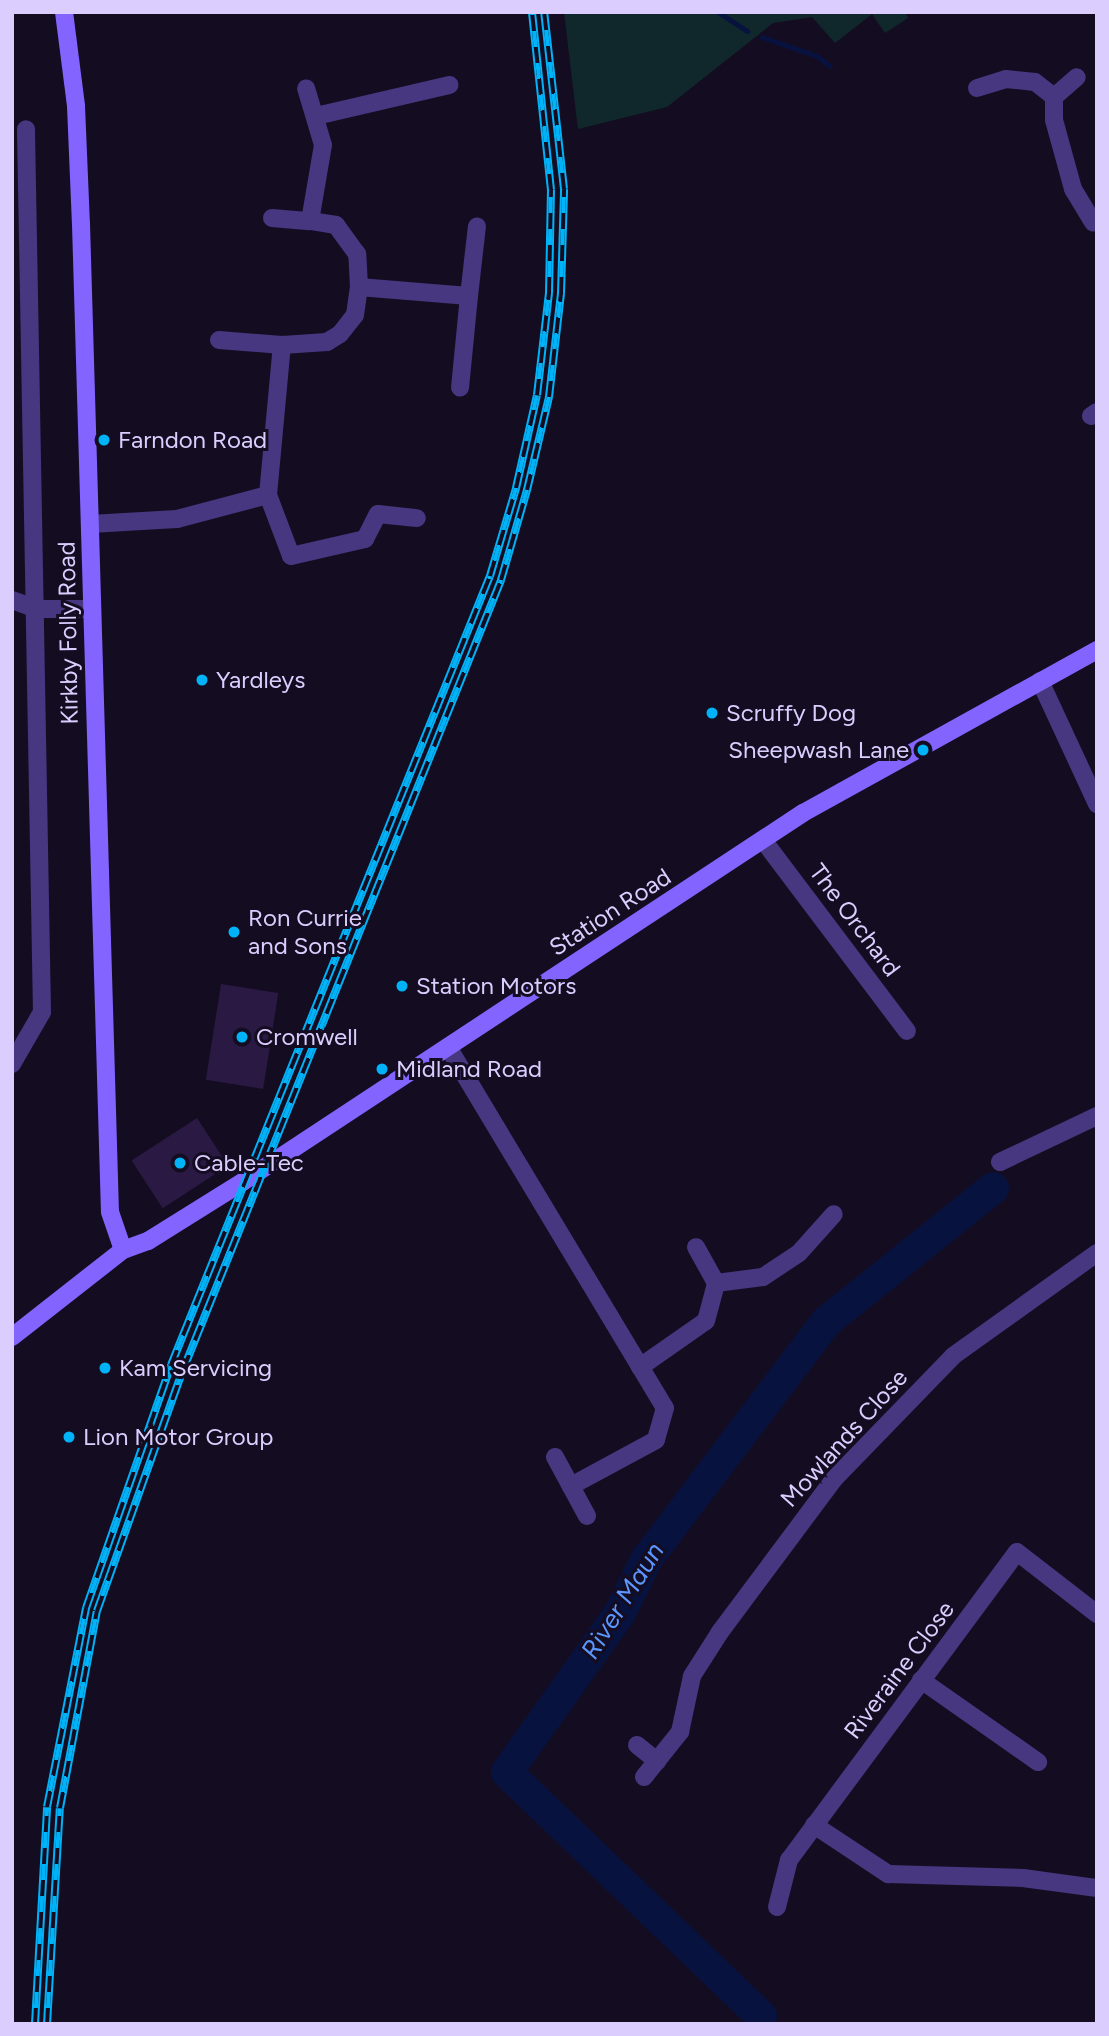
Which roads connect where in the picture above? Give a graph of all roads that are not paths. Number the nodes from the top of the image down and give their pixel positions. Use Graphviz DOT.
graph roads {
  1 [pos="64,12"];
  2 [pos="1077,77"];
  3 [pos="449,85"];
  4 [pos="306,88"];
  5 [pos="976,88"];
  6 [pos="1054,97"];
  7 [pos="316,116"];
  8 [pos="26,129"];
  9 [pos="272,218"];
  10 [pos="310,221"];
  11 [pos="1090,224"];
  12 [pos="477,226"];
  13 [pos="359,288"];
  14 [pos="469,296"];
  15 [pos="219,340"];
  16 [pos="282,345"];
  17 [pos="460,388"];
  18 [pos="268,495"];
  19 [pos="417,518"];
  20 [pos="90,523"];
  21 [pos="12,600"];
  22 [pos="37,609"];
  23 [pos="92,609"];
  24 [pos="1097,650"];
  25 [pos="1041,681"];
  26 [pos="1097,804"];
  27 [pos="763,839"];
  28 [pos="907,1031"];
  29 [pos="448,1047"];
  30 [pos="12,1064"];
  31 [pos="1097,1116"];
  32 [pos="1000,1162"];
  33 [pos="834,1214"];
  34 [pos="696,1247"];
  35 [pos="123,1250"];
  36 [pos="1097,1253"];
  37 [pos="716,1283"];
  38 [pos="12,1337"];
  39 [pos="640,1367"];
  40 [pos="555,1457"];
  41 [pos="571,1486"];
  42 [pos="587,1516"];
  43 [pos="1097,1614"];
  44 [pos="921,1680"];
  45 [pos="637,1745"];
  46 [pos="657,1761"];
  47 [pos="1038,1762"];
  48 [pos="644,1777"];
  49 [pos="814,1825"];
  50 [pos="1097,1888"];
  51 [pos="777,1907"];
  1 -- 20 [label="main road, Kirkby Folly Road"];
  2 -- 6 [label="street"];
  3 -- 7 [label="street"];
  4 -- 7 [label="street"];
  5 -- 6 [label="street"];
  6 -- 11 [label="street"];
  7 -- 10 [label="street"];
  8 -- 22 [label="street, Kirkby Folly Road"];
  9 -- 10 [label="street"];
  10 -- 13 [label="street"];
  12 -- 14 [label="street"];
  13 -- 14 [label="street"];
  13 -- 16 [label="street"];
  14 -- 17 [label="street"];
  15 -- 16 [label="street"];
  16 -- 18 [label="street"];
  18 -- 19 [label="street"];
  18 -- 20 [label="street"];
  20 -- 23 [label="main road, Kirkby Folly Road"];
  21 -- 22 [label="street"];
  22 -- 23 [label="street"];
  22 -- 30 [label="street, Kirkby Folly Road"];
  23 -- 35 [label="main road, Kirkby Folly Road"];
  24 -- 25 [label="main road, Station Road"];
  25 -- 26 [label="street"];
  25 -- 27 [label="main road, Station Road"];
  27 -- 28 [label="street, The Orchard"];
  27 -- 29 [label="main road, Station Road"];
  29 -- 35 [label="main road, Station Road"];
  29 -- 39 [label="street"];
  31 -- 32 [label="street"];
  33 -- 37 [label="street"];
  34 -- 37 [label="street"];
  35 -- 38 [label="main road, Station Road"];
  36 -- 46 [label="street, Mowlands Close"];
  37 -- 39 [label="street"];
  39 -- 41 [label="street"];
  40 -- 41 [label="street"];
  41 -- 42 [label="street"];
  43 -- 44 [label="street, Riveraine Close"];
  44 -- 47 [label="street"];
  44 -- 49 [label="street, Riveraine Close"];
  45 -- 46 [label="street"];
  46 -- 48 [label="street, Mowlands Close"];
  49 -- 50 [label="street"];
  49 -- 51 [label="street, Riveraine Close"];
}
